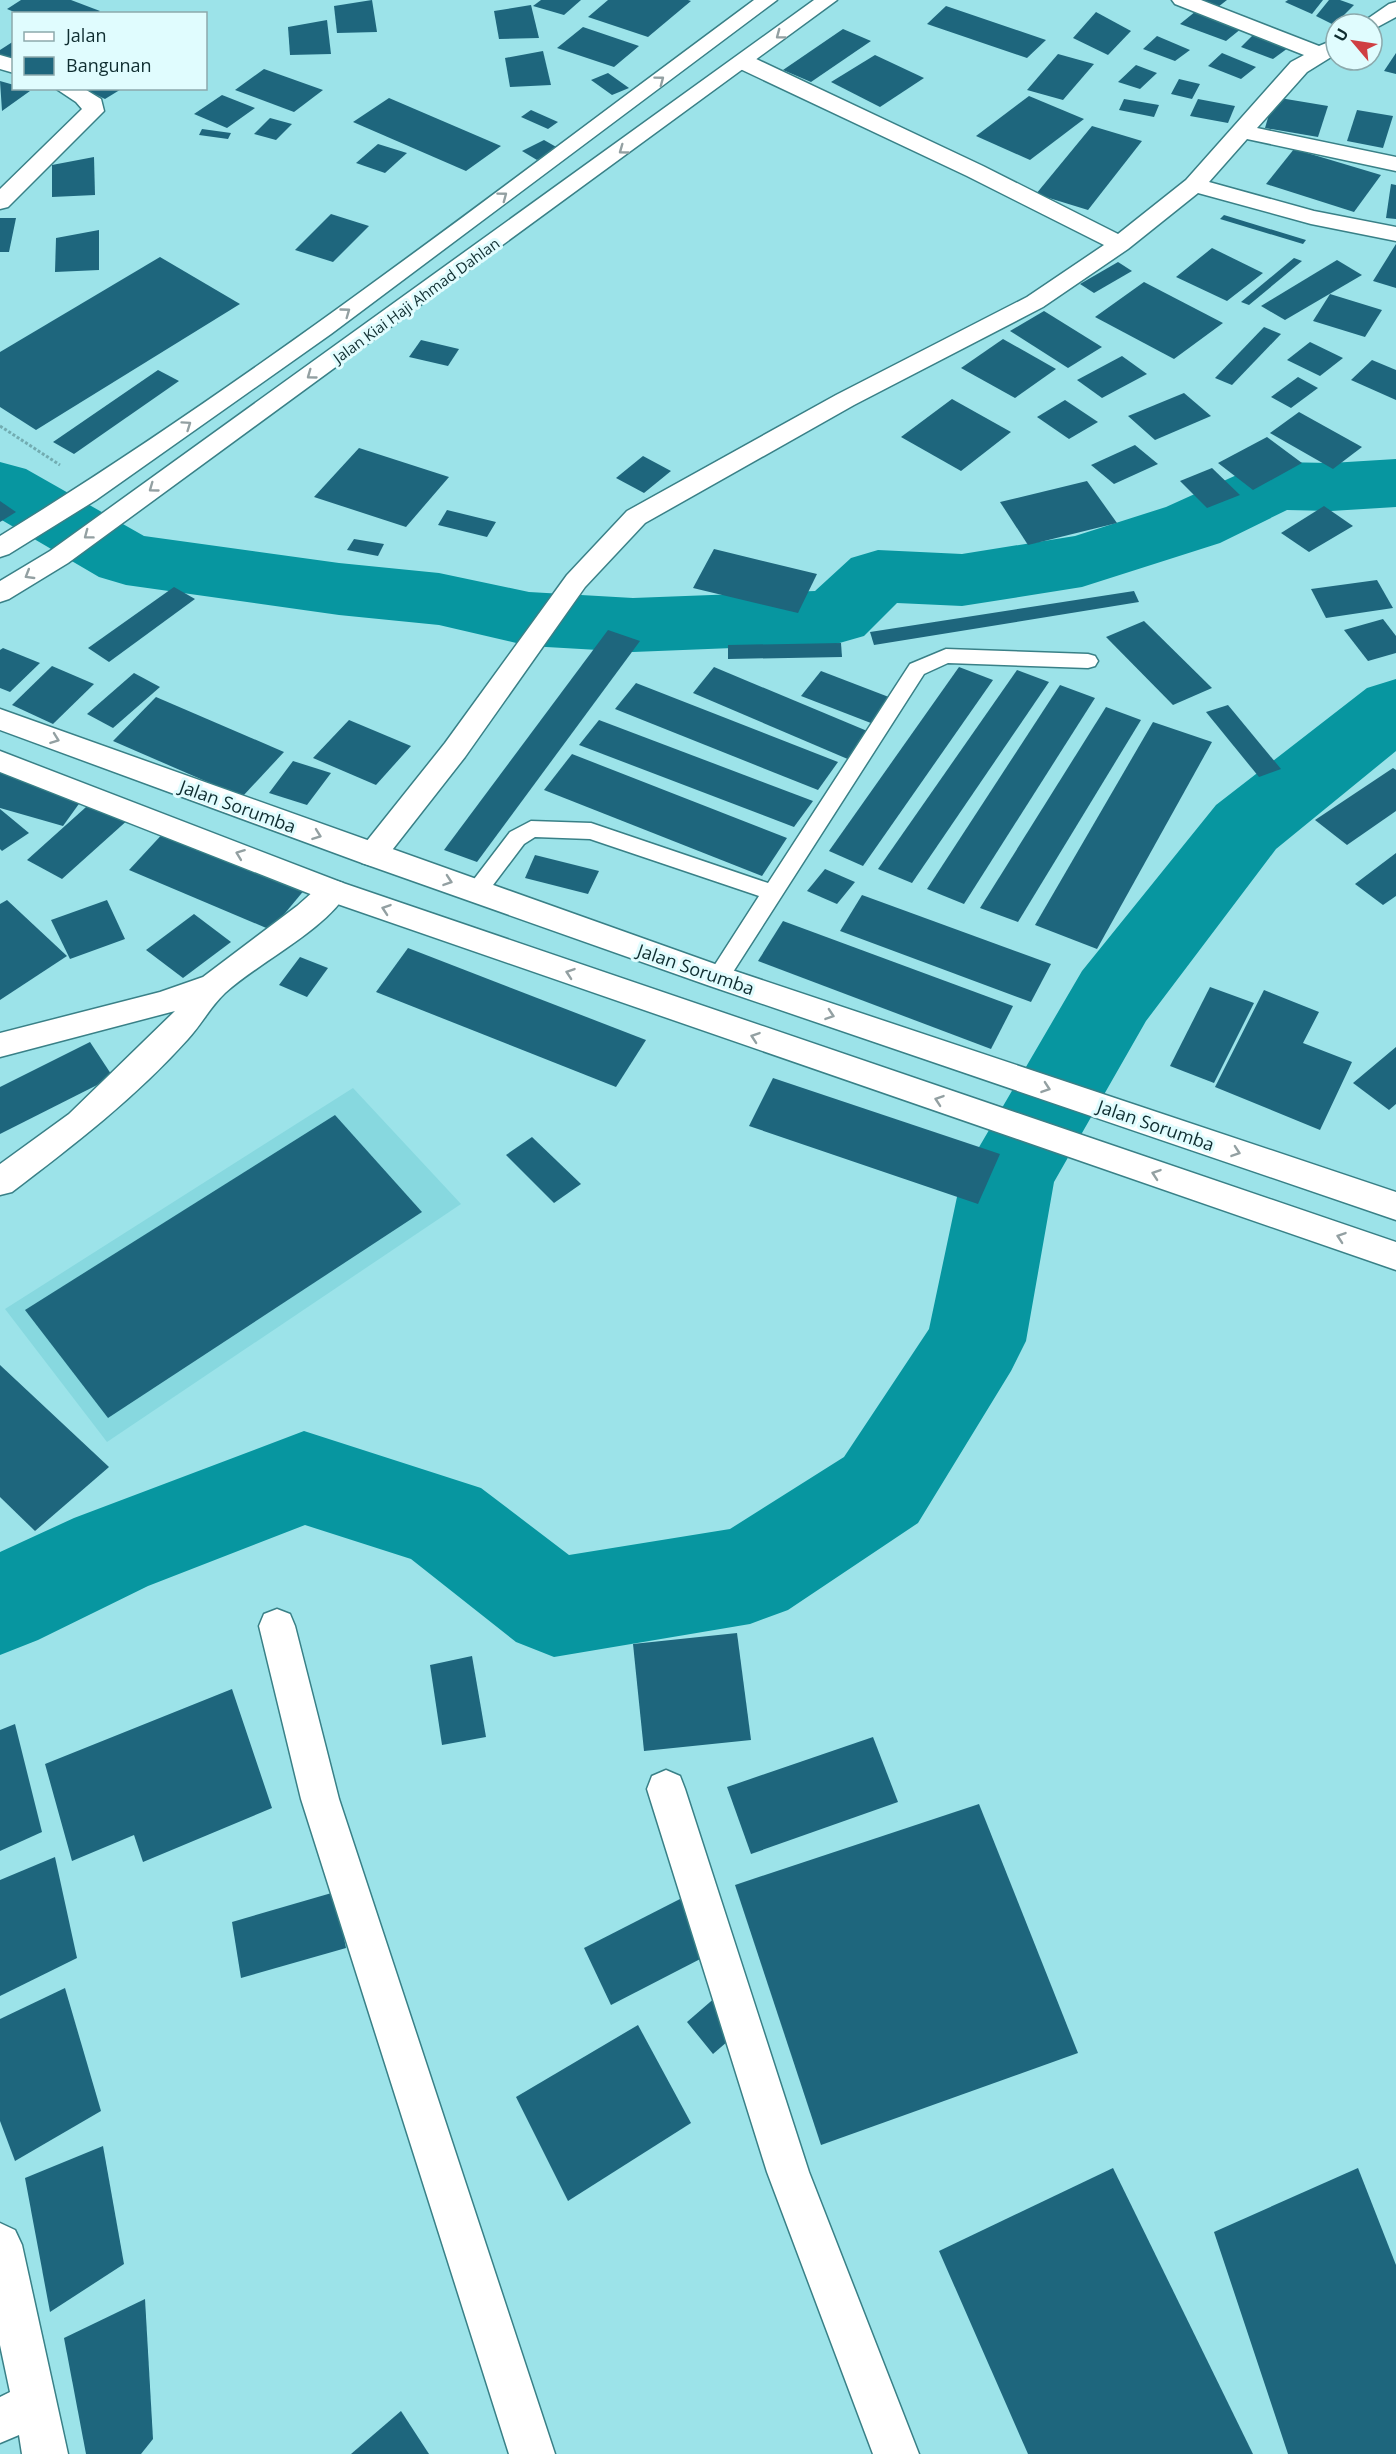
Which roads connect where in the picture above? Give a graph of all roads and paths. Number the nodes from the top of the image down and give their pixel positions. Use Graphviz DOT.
graph roads {
  1 [pos="767,0"];
  2 [pos="827,0"];
  3 [pos="1182,0"];
  4 [pos="1324,49"];
  5 [pos="1324,52"];
  6 [pos="744,63"];
  7 [pos="69,90"];
  8 [pos="1240,131"];
  9 [pos="1396,164"];
  10 [pos="1194,185"];
  11 [pos="0,202"];
  12 [pos="1395,234"];
  13 [pos="1120,244"];
  14 [pos="0,426"];
  15 [pos="92,491"];
  16 [pos="0,548"];
  17 [pos="0,593"];
  18 [pos="1088,661"];
  19 [pos="0,719"];
  20 [pos="0,760"];
  21 [pos="372,855"];
  22 [pos="333,891"];
  23 [pos="476,891"];
  24 [pos="774,893"];
  25 [pos="678,963"];
  26 [pos="718,977"];
  27 [pos="214,985"];
  28 [pos="652,1001"];
  29 [pos="0,1045"];
  30 [pos="0,1182"];
  31 [pos="1396,1206"];
  32 [pos="1396,1256"];
  33 [pos="278,1626"];
  34 [pos="666,1789"];
  35 [pos="0,2245"];
  36 [pos="17,2412"];
  37 [pos="45,2454"];
  38 [pos="532,2454"];
  39 [pos="896,2454"];
  15 -- 1 [label="street, Jalan Kiai Haji Ahmad Dahlan, one-way"];
  2 -- 6 [label="street, Jalan Kiai Haji Ahmad Dahlan, one-way"];
  3 -- 4 [label="street"];
  5 -- 8 [label="street"];
  6 -- 13 [label="street"];
  6 -- 17 [label="street, Jalan Kiai Haji Ahmad Dahlan, one-way"];
  7 -- 11 [label="street"];
  8 -- 9 [label="street"];
  8 -- 10 [label="street"];
  10 -- 12 [label="street"];
  10 -- 13 [label="street"];
  13 -- 21 [label="street"];
  14 -- 15 [label="path"];
  15 -- 16 [label="street, Jalan Kiai Haji Ahmad Dahlan"];
  18 -- 24 [label="lane"];
  19 -- 21 [label="street, Jalan Sorumba, one-way"];
  22 -- 20 [label="street, one-way"];
  21 -- 23 [label="street, Jalan Sorumba, one-way"];
  22 -- 27 [label="street"];
  28 -- 22 [label="street, one-way"];
  23 -- 24 [label="lane"];
  23 -- 25 [label="street, Jalan Sorumba"];
  24 -- 26 [label="lane"];
  25 -- 26 [label="street, Jalan Sorumba"];
  25 -- 28 [label="street"];
  26 -- 31 [label="street, Jalan Sorumba, one-way"];
  27 -- 29 [label="street"];
  27 -- 30 [label="street"];
  32 -- 28 [label="street, one-way"];
  33 -- 38 [label="street"];
  34 -- 39 [label="street"];
  35 -- 36 [label="street"];
  36 -- 37 [label="street"];
}
